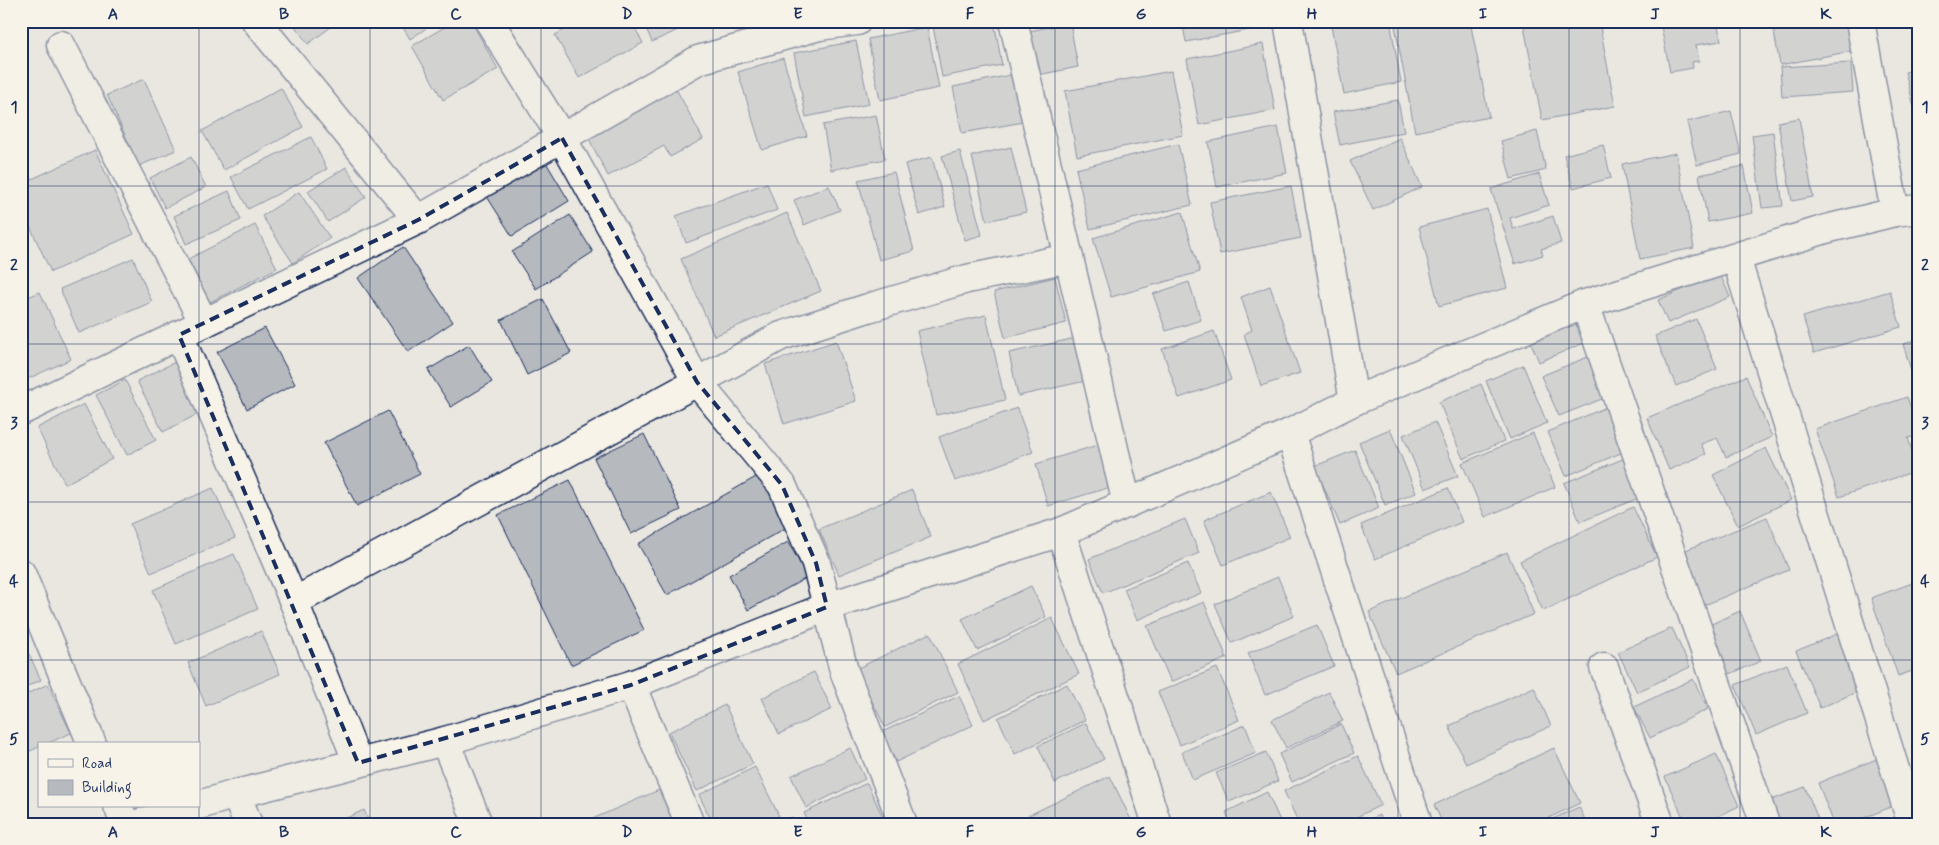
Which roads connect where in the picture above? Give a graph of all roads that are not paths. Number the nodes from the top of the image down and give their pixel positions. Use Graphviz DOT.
graph roads {
  1 [pos="256,21"];
  2 [pos="489,21"];
  3 [pos="858,21"];
  4 [pos="1013,21"];
  5 [pos="1288,21"];
  6 [pos="1860,21"];
  7 [pos="809,25"];
  8 [pos="61,45"];
  9 [pos="562,138"];
  10 [pos="1906,211"];
  11 [pos="418,220"];
  12 [pos="1069,258"];
  13 [pos="1736,258"];
  14 [pos="1586,304"];
  15 [pos="204,324"];
  16 [pos="179,335"];
  17 [pos="697,382"];
  18 [pos="1354,401"];
  19 [pos="21,411"];
  20 [pos="1290,433"];
  21 [pos="1127,504"];
  22 [pos="1061,532"];
  23 [pos="21,573"];
  24 [pos="294,602"];
  25 [pos="827,607"];
  26 [pos="1604,667"];
  27 [pos="631,685"];
  28 [pos="445,741"];
  29 [pos="91,742"];
  30 [pos="358,763"];
  31 [pos="236,794"];
  32 [pos="200,805"];
  33 [pos="119,808"];
  34 [pos="189,808"];
  35 [pos="125,824"];
  36 [pos="137,824"];
  37 [pos="248,824"];
  38 [pos="478,824"];
  39 [pos="690,824"];
  40 [pos="903,824"];
  41 [pos="1157,824"];
  42 [pos="1418,824"];
  43 [pos="1660,824"];
  44 [pos="1765,824"];
  45 [pos="1912,824"];
  1 -- 11 [label="street"];
  2 -- 9 [label="street"];
  3 -- 7 [label="street"];
  4 -- 12 [label="street"];
  5 -- 18 [label="street"];
  6 -- 10 [label="street"];
  7 -- 9 [label="street"];
  8 -- 15 [label="street"];
  9 -- 11 [label="street"];
  9 -- 17 [label="street"];
  10 -- 13 [label="street"];
  11 -- 15 [label="street"];
  12 -- 17 [label="street"];
  12 -- 21 [label="street"];
  13 -- 14 [label="street"];
  13 -- 45 [label="street"];
  14 -- 18 [label="street"];
  14 -- 44 [label="street"];
  15 -- 16 [label="street"];
  16 -- 19 [label="street"];
  16 -- 24 [label="street"];
  17 -- 24 [label="street"];
  17 -- 25 [label="street"];
  18 -- 20 [label="street"];
  20 -- 21 [label="street"];
  20 -- 42 [label="street"];
  21 -- 22 [label="street"];
  22 -- 25 [label="street"];
  22 -- 41 [label="street"];
  23 -- 29 [label="street"];
  24 -- 30 [label="street"];
  25 -- 27 [label="street"];
  25 -- 40 [label="street"];
  26 -- 43 [label="street"];
  27 -- 28 [label="street"];
  27 -- 39 [label="street"];
  28 -- 30 [label="street"];
  28 -- 38 [label="street"];
  30 -- 31 [label="street"];
  31 -- 32 [label="street"];
  31 -- 37 [label="street"];
  33 -- 35 [label="street"];
  34 -- 36 [label="street"];
}
